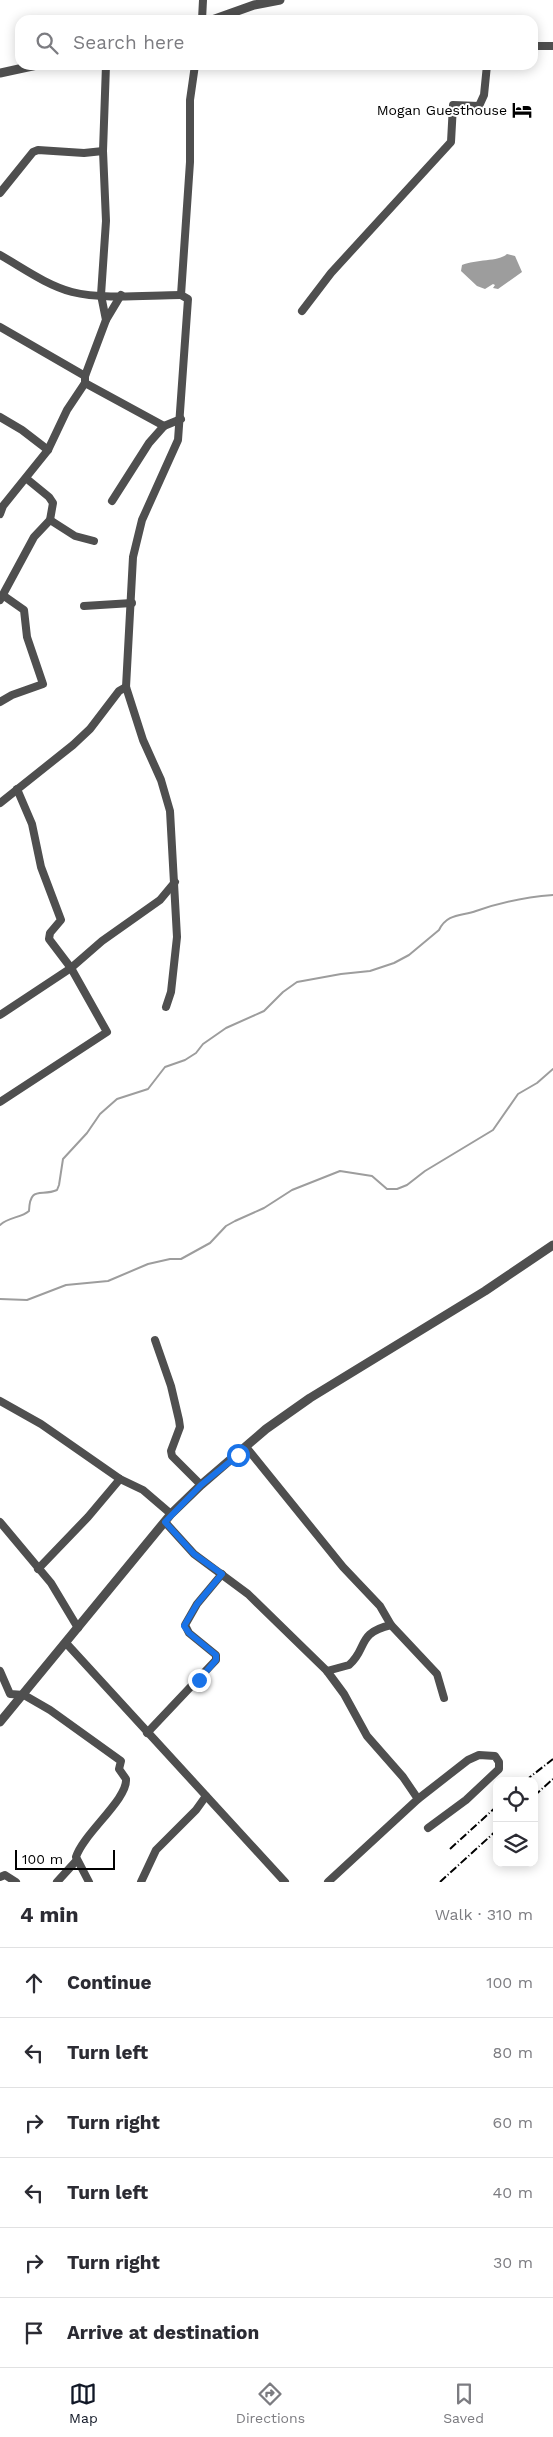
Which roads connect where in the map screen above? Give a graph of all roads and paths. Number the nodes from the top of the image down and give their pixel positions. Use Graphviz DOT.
graph roads {
  1 [pos="203,0"];
  2 [pos="280,0"];
  3 [pos="202,15"];
  4 [pos="226,15"];
  5 [pos="538,46"];
  6 [pos="553,46"];
  7 [pos="15,70"];
  8 [pos="106,70"];
  9 [pos="194,70"];
  10 [pos="486,70"];
  11 [pos="0,73"];
  12 [pos="103,151"];
  13 [pos="0,193"];
  14 [pos="0,255"];
  15 [pos="101,295"];
  16 [pos="121,295"];
  17 [pos="180,295"];
  18 [pos="302,311"];
  19 [pos="106,320"];
  20 [pos="0,328"];
  21 [pos="85,379"];
  22 [pos="0,417"];
  23 [pos="181,419"];
  24 [pos="164,426"];
  25 [pos="48,450"];
  26 [pos="27,478"];
  27 [pos="112,501"];
  28 [pos="1,508"];
  29 [pos="50,520"];
  30 [pos="94,541"];
  31 [pos="2,598"];
  32 [pos="132,603"];
  33 [pos="84,606"];
  34 [pos="126,687"];
  35 [pos="0,702"];
  36 [pos="17,789"];
  37 [pos="0,803"];
  38 [pos="175,882"];
  39 [pos="72,968"];
  40 [pos="166,1008"];
  41 [pos="0,1015"];
  42 [pos="0,1102"];
  43 [pos="553,1246"];
  44 [pos="155,1340"];
  45 [pos="0,1401"];
  46 [pos="246,1447"];
  47 [pos="120,1479"];
  48 [pos="201,1485"];
  49 [pos="168,1518"];
  50 [pos="0,1522"];
  51 [pos="38,1570"];
  52 [pos="222,1574"];
  53 [pos="391,1625"];
  54 [pos="78,1628"];
  55 [pos="66,1643"];
  56 [pos="0,1671"];
  57 [pos="327,1671"];
  58 [pos="24,1695"];
  59 [pos="444,1698"];
  60 [pos="0,1722"];
  61 [pos="147,1733"];
  62 [pos="206,1796"];
  63 [pos="418,1799"];
  64 [pos="428,1828"];
  65 [pos="76,1860"];
  66 [pos="0,1877"];
  67 [pos="16,1882"];
  68 [pos="57,1882"];
  69 [pos="89,1882"];
  70 [pos="141,1882"];
  71 [pos="285,1882"];
  72 [pos="328,1882"];
  1 -- 3 [label="street"];
  2 -- 4 [label="street"];
  5 -- 6 [label="street"];
  7 -- 11 [label="street"];
  8 -- 12 [label="street"];
  9 -- 17 [label="street"];
  10 -- 18 [label="street"];
  12 -- 13 [label="street"];
  12 -- 15 [label="street"];
  14 -- 15 [label="street"];
  15 -- 16 [label="street"];
  15 -- 19 [label="street"];
  16 -- 17 [label="street"];
  16 -- 19 [label="street"];
  17 -- 23 [label="street"];
  19 -- 21 [label="street"];
  20 -- 21 [label="street"];
  21 -- 24 [label="street"];
  21 -- 25 [label="street"];
  22 -- 25 [label="street"];
  23 -- 24 [label="street"];
  23 -- 32 [label="street"];
  24 -- 27 [label="street"];
  25 -- 26 [label="street"];
  26 -- 28 [label="street"];
  26 -- 29 [label="street"];
  29 -- 30 [label="street"];
  29 -- 31 [label="street"];
  31 -- 35 [label="street"];
  32 -- 33 [label="street"];
  32 -- 34 [label="street"];
  34 -- 36 [label="street"];
  34 -- 38 [label="street"];
  36 -- 37 [label="street"];
  36 -- 39 [label="street"];
  38 -- 39 [label="street"];
  38 -- 40 [label="street"];
  39 -- 41 [label="street"];
  39 -- 42 [label="street"];
  43 -- 46 [label="street"];
  44 -- 48 [label="street"];
  45 -- 47 [label="street"];
  46 -- 48 [label="street"];
  46 -- 53 [label="street"];
  47 -- 49 [label="street"];
  47 -- 51 [label="street"];
  48 -- 49 [label="street"];
  49 -- 52 [label="street"];
  49 -- 54 [label="street"];
  50 -- 51 [label="street"];
  51 -- 54 [label="street"];
  52 -- 57 [label="street"];
  52 -- 61 [label="street"];
  53 -- 57 [label="street"];
  53 -- 59 [label="street"];
  54 -- 55 [label="street"];
  55 -- 58 [label="street"];
  55 -- 61 [label="street"];
  56 -- 58 [label="street"];
  57 -- 63 [label="street"];
  58 -- 60 [label="street"];
  58 -- 65 [label="street"];
  61 -- 62 [label="street"];
  62 -- 70 [label="street"];
  62 -- 71 [label="street"];
  63 -- 64 [label="street"];
  63 -- 72 [label="street"];
  65 -- 68 [label="street"];
  65 -- 69 [label="street"];
  66 -- 67 [label="street"];
}
